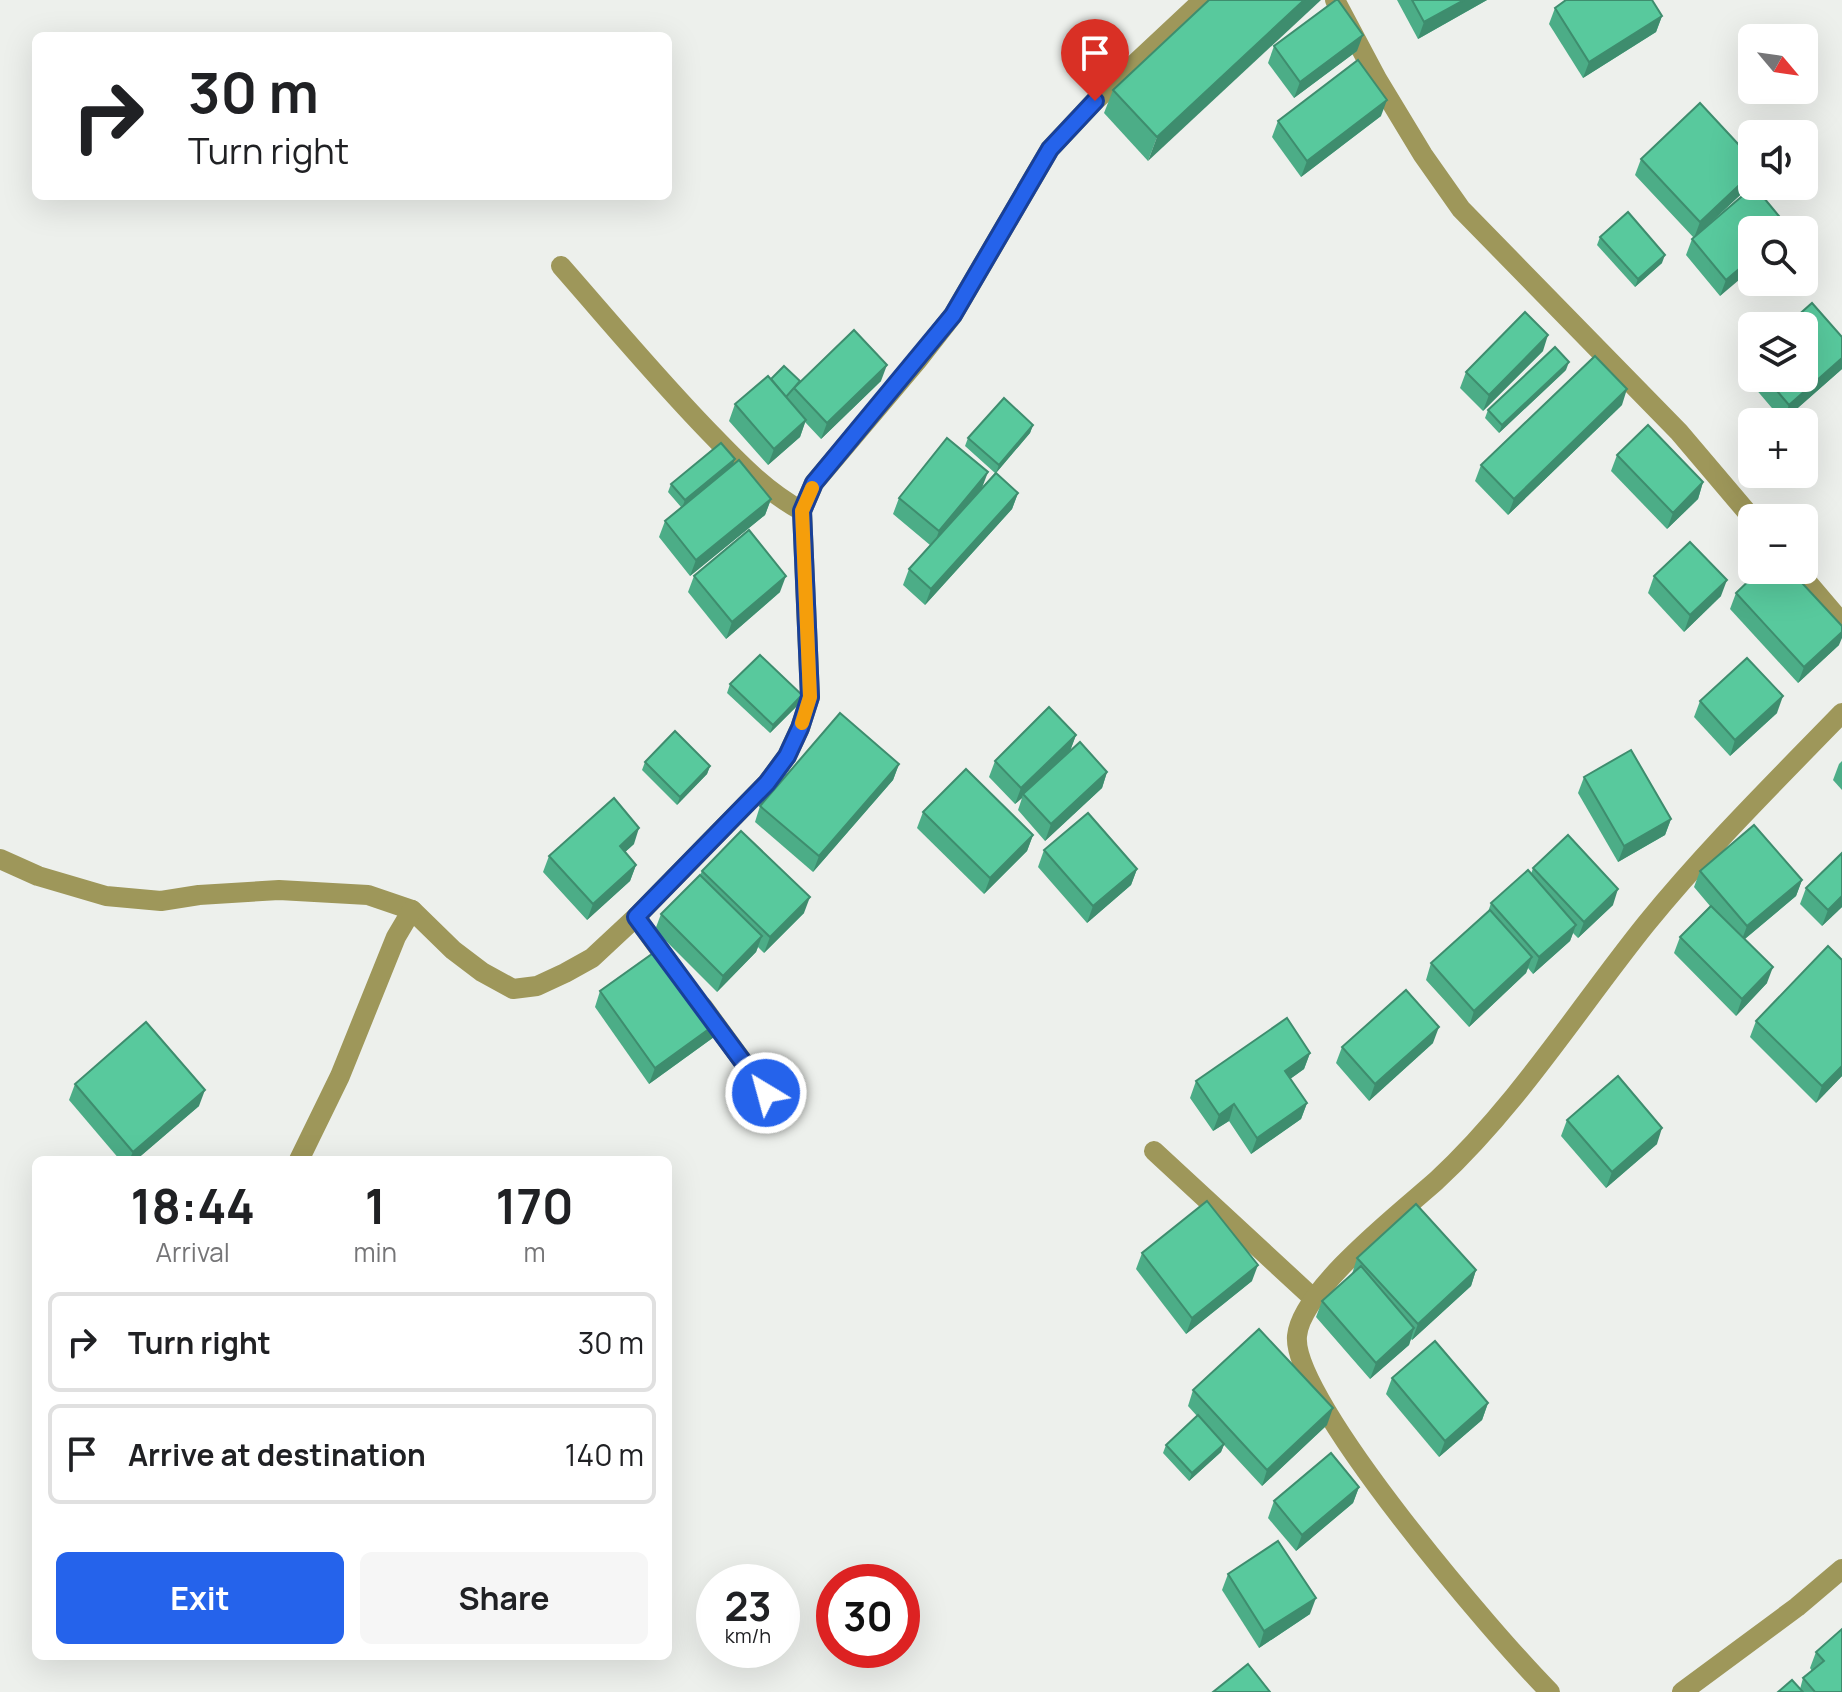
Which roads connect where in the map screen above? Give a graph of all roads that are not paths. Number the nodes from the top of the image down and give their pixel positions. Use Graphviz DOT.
graph roads {
  1 [pos="1203,0"];
  2 [pos="1335,0"];
  3 [pos="561,266"];
  4 [pos="1740,504"];
  5 [pos="802,511"];
  6 [pos="1809,584"];
  7 [pos="1842,623"];
  8 [pos="1842,713"];
  9 [pos="0,859"];
  10 [pos="412,910"];
  11 [pos="636,917"];
  12 [pos="766,1093"];
  13 [pos="1154,1151"];
  14 [pos="301,1156"];
  15 [pos="1314,1299"];
  16 [pos="1842,1569"];
  17 [pos="1550,1692"];
  18 [pos="1682,1692"];
  1 -- 5 [label="street"];
  2 -- 4 [label="street"];
  3 -- 5 [label="street"];
  5 -- 11 [label="street"];
  6 -- 7 [label="street"];
  8 -- 15 [label="street"];
  9 -- 10 [label="street"];
  10 -- 11 [label="street"];
  10 -- 14 [label="street"];
  11 -- 12 [label="street"];
  13 -- 15 [label="street"];
  15 -- 17 [label="street"];
  16 -- 18 [label="street"];
}
